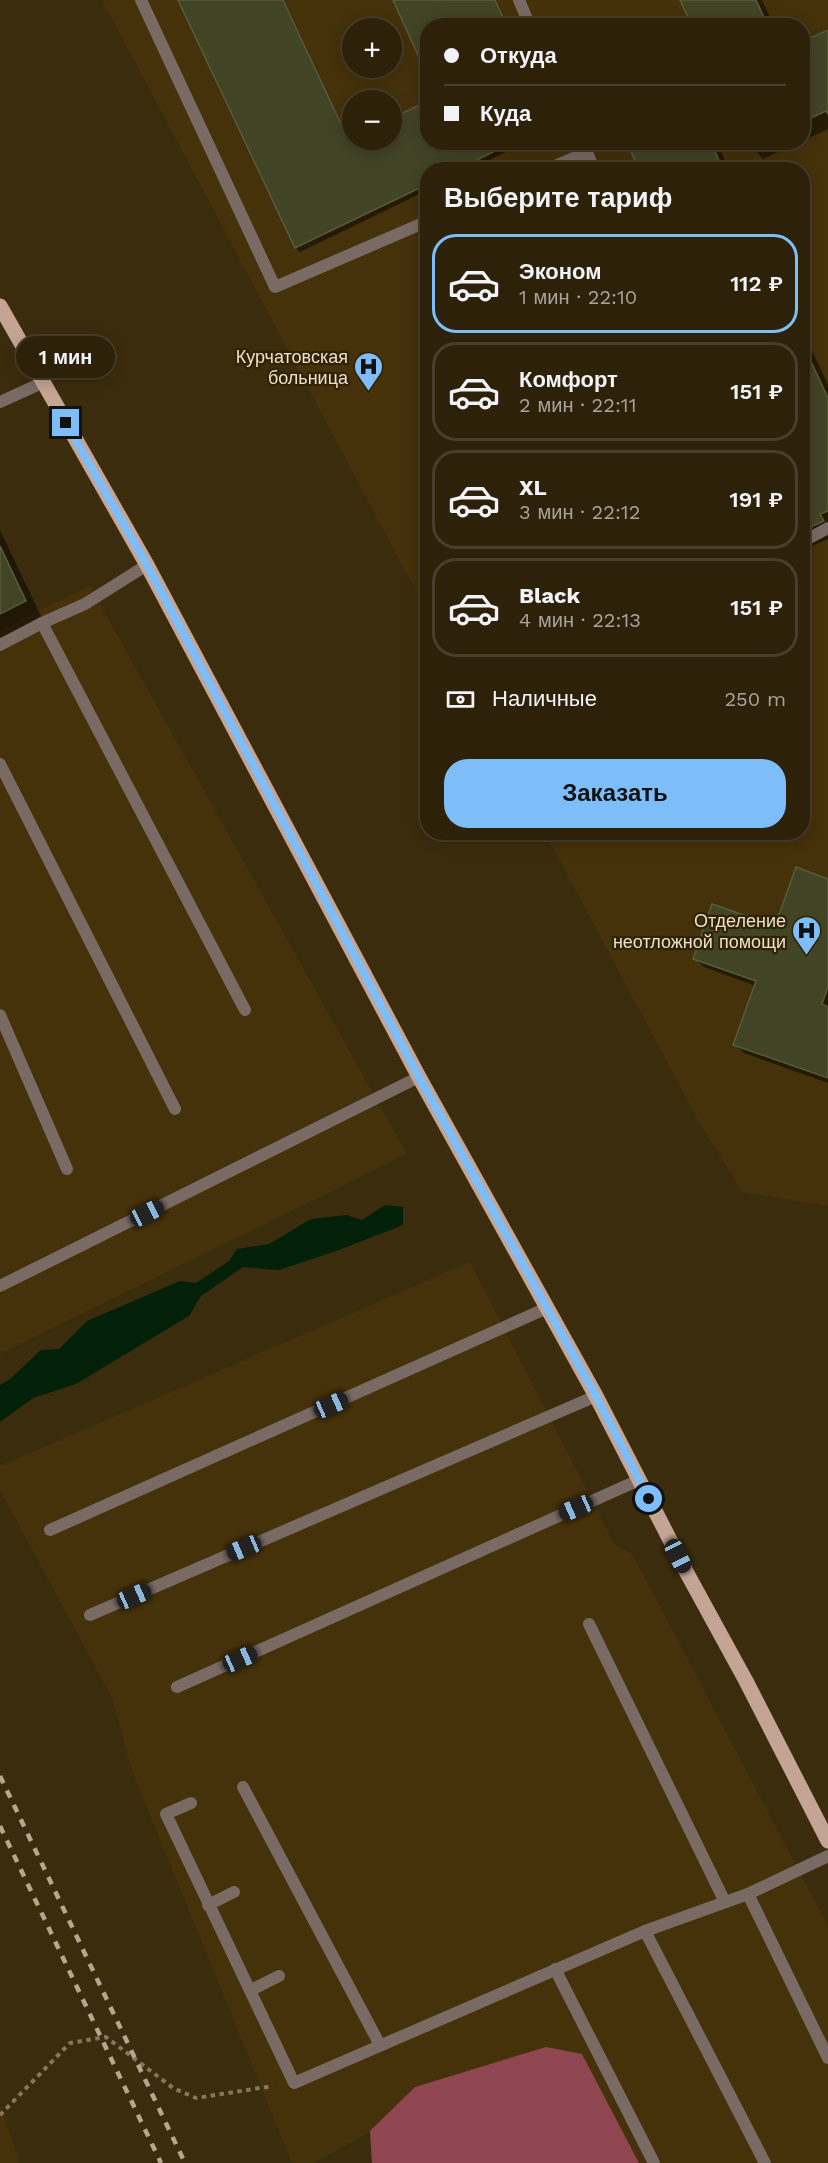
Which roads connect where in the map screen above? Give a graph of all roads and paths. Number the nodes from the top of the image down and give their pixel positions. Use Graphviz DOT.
graph roads {
  1 [pos="141,0"];
  2 [pos="519,0"];
  3 [pos="527,18"];
  4 [pos="580,150"];
  5 [pos="560,162"];
  6 [pos="420,225"];
  7 [pos="0,306"];
  8 [pos="44,382"];
  9 [pos="0,402"];
  10 [pos="828,528"];
  11 [pos="810,538"];
  12 [pos="147,565"];
  13 [pos="42,623"];
  14 [pos="0,645"];
  15 [pos="0,764"];
  16 [pos="245,1010"];
  17 [pos="0,1015"];
  18 [pos="419,1077"];
  19 [pos="176,1109"];
  20 [pos="67,1169"];
  21 [pos="0,1286"];
  22 [pos="547,1308"];
  23 [pos="596,1396"];
  24 [pos="639,1480"];
  25 [pos="50,1530"];
  26 [pos="90,1615"];
  27 [pos="589,1624"];
  28 [pos="177,1687"];
  29 [pos="243,1787"];
  30 [pos="191,1803"];
  31 [pos="828,1840"];
  32 [pos="828,1856"];
  33 [pos="234,1892"];
  34 [pos="748,1894"];
  35 [pos="725,1902"];
  36 [pos="208,1905"];
  37 [pos="645,1931"];
  38 [pos="555,1969"];
  39 [pos="279,1976"];
  40 [pos="250,1990"];
  41 [pos="380,2045"];
  42 [pos="828,2058"];
  43 [pos="294,2083"];
  44 [pos="0,2115"];
  45 [pos="654,2163"];
  46 [pos="765,2163"];
  1 -- 6 [label="lane"];
  2 -- 3 [label="lane"];
  4 -- 5 [label="lane"];
  7 -- 8 [label="main road"];
  8 -- 9 [label="lane"];
  8 -- 12 [label="main road"];
  10 -- 11 [label="lane"];
  12 -- 13 [label="lane"];
  12 -- 18 [label="main road"];
  13 -- 14 [label="lane"];
  13 -- 16 [label="lane"];
  15 -- 19 [label="lane"];
  17 -- 20 [label="lane"];
  18 -- 21 [label="lane"];
  18 -- 22 [label="main road"];
  22 -- 23 [label="main road"];
  22 -- 25 [label="lane"];
  23 -- 24 [label="main road"];
  23 -- 26 [label="lane"];
  24 -- 28 [label="lane"];
  24 -- 31 [label="main road"];
  27 -- 35 [label="lane"];
  29 -- 41 [label="lane"];
  30 -- 36 [label="lane"];
  32 -- 34 [label="lane"];
  33 -- 36 [label="lane"];
  34 -- 35 [label="lane"];
  34 -- 42 [label="lane"];
  35 -- 37 [label="lane"];
  36 -- 40 [label="lane"];
  37 -- 38 [label="lane"];
  37 -- 46 [label="lane"];
  38 -- 41 [label="lane"];
  38 -- 45 [label="lane"];
  39 -- 40 [label="lane"];
  40 -- 43 [label="lane"];
  41 -- 43 [label="lane"];
  43 -- 44 [label="path"];
}
